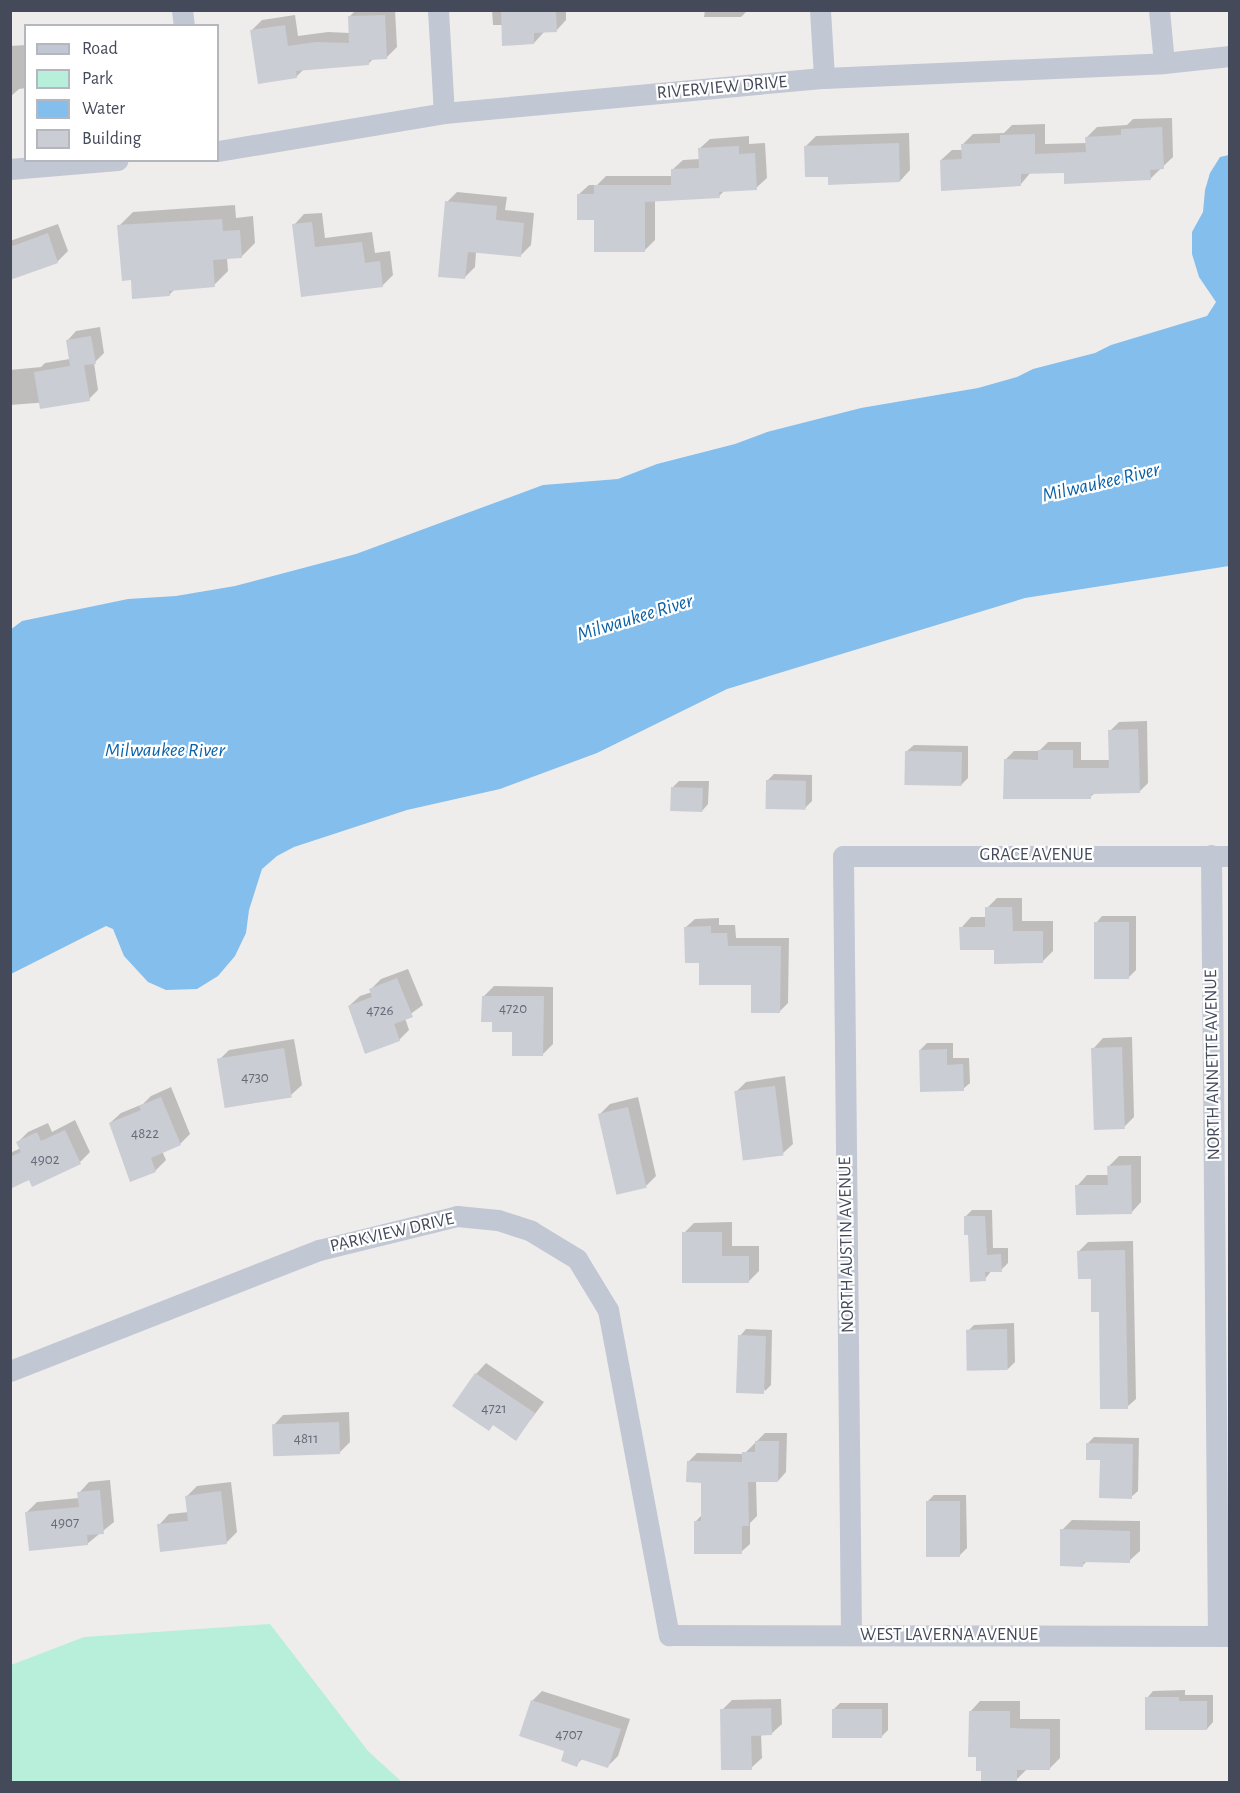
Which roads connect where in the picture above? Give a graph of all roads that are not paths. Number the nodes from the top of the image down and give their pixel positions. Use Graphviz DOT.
graph roads {
  1 [pos="438,10"];
  2 [pos="820,10"];
  3 [pos="1159,10"];
  4 [pos="1230,56"];
  5 [pos="1164,63"];
  6 [pos="824,78"];
  7 [pos="444,113"];
  8 [pos="219,151"];
  9 [pos="94,162"];
  10 [pos="10,169"];
  11 [pos="843,856"];
  12 [pos="1220,856"];
  13 [pos="10,1371"];
  14 [pos="669,1635"];
  15 [pos="851,1635"];
  16 [pos="1224,1636"];
  1 -- 7 [label="street"];
  2 -- 6 [label="street"];
  3 -- 5 [label="street"];
  4 -- 5 [label="street, RIVERVIEW DRIVE"];
  5 -- 6 [label="street, RIVERVIEW DRIVE"];
  6 -- 7 [label="street, RIVERVIEW DRIVE"];
  7 -- 8 [label="street, RIVERVIEW DRIVE"];
  9 -- 10 [label="street"];
  11 -- 12 [label="street, GRACE AVENUE"];
  11 -- 15 [label="street, NORTH AUSTIN AVENUE"];
  12 -- 16 [label="street, NORTH ANNETTE AVENUE"];
  13 -- 14 [label="street, PARKVIEW DRIVE"];
  14 -- 15 [label="street, WEST LAVERNA AVENUE"];
  15 -- 16 [label="street, WEST LAVERNA AVENUE"];
}
